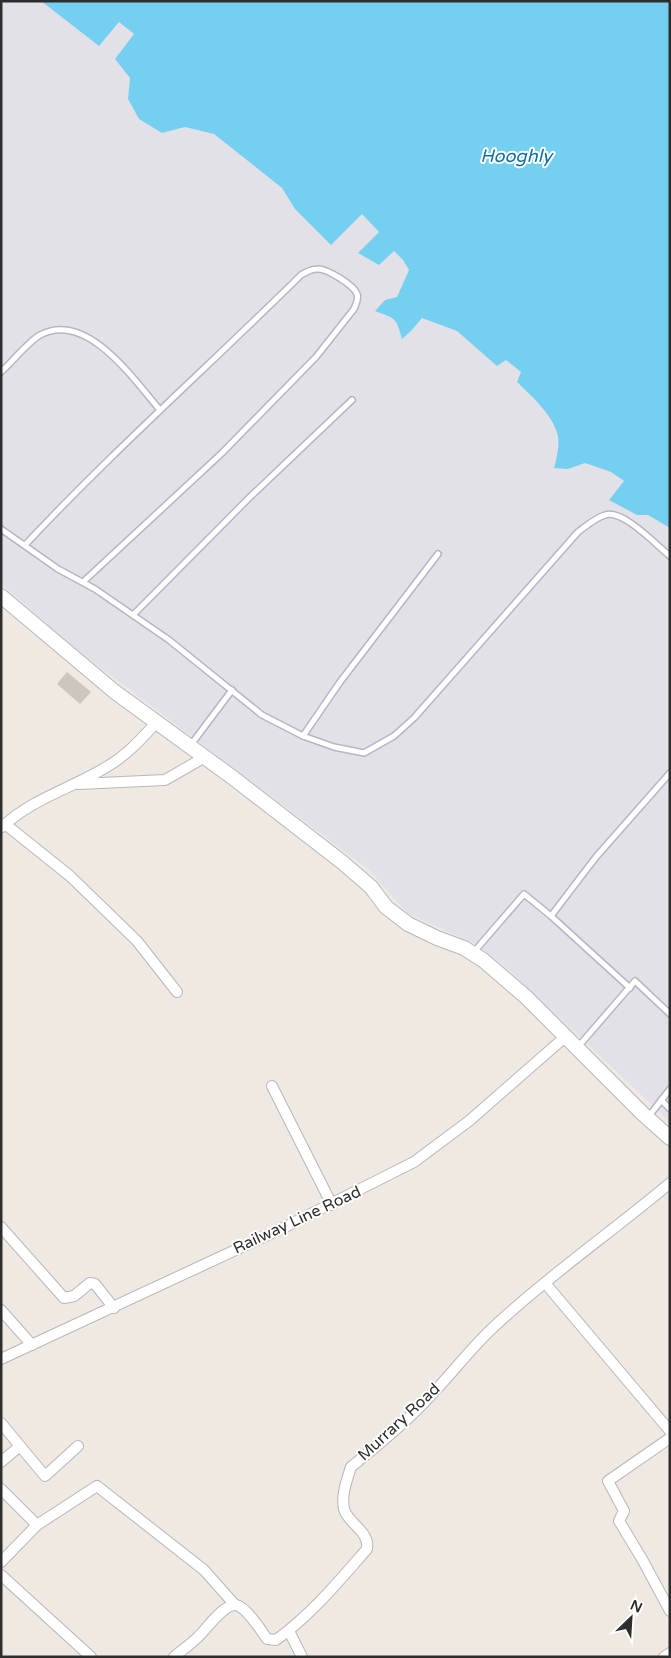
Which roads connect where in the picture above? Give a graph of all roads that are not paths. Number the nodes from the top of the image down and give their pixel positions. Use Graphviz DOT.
graph roads {
  1 [pos="1,372"];
  2 [pos="352,400"];
  3 [pos="160,410"];
  4 [pos="1,529"];
  5 [pos="25,545"];
  6 [pos="438,554"];
  7 [pos="670,556"];
  8 [pos="83,582"];
  9 [pos="1,596"];
  10 [pos="133,615"];
  11 [pos="232,690"];
  12 [pos="157,722"];
  13 [pos="303,736"];
  14 [pos="190,746"];
  15 [pos="205,757"];
  16 [pos="670,773"];
  17 [pos="72,784"];
  18 [pos="3,826"];
  19 [pos="551,916"];
  20 [pos="473,954"];
  21 [pos="630,988"];
  22 [pos="177,992"];
  23 [pos="670,1014"];
  24 [pos="565,1038"];
  25 [pos="577,1048"];
  26 [pos="272,1086"];
  27 [pos="670,1089"];
  28 [pos="661,1100"];
  29 [pos="670,1109"];
  30 [pos="647,1118"];
  31 [pos="670,1138"];
  32 [pos="670,1183"];
  33 [pos="332,1205"];
  34 [pos="1,1227"];
  35 [pos="545,1283"];
  36 [pos="114,1308"];
  37 [pos="1,1310"];
  38 [pos="32,1346"];
  39 [pos="1,1359"];
  40 [pos="1,1423"];
  41 [pos="670,1430"];
  42 [pos="670,1438"];
  43 [pos="20,1446"];
  44 [pos="78,1446"];
  45 [pos="1,1462"];
  46 [pos="1,1490"];
  47 [pos="37,1525"];
  48 [pos="1,1562"];
  49 [pos="1,1574"];
  50 [pos="235,1605"];
  51 [pos="670,1611"];
  52 [pos="290,1631"];
  53 [pos="670,1652"];
  54 [pos="91,1657"];
  55 [pos="174,1657"];
  56 [pos="302,1657"];
  57 [pos="664,1657"];
  1 -- 3 [label="lane"];
  2 -- 10 [label="lane"];
  3 -- 5 [label="lane"];
  3 -- 8 [label="lane"];
  4 -- 5 [label="lane"];
  5 -- 8 [label="lane"];
  6 -- 13 [label="lane"];
  7 -- 13 [label="lane"];
  8 -- 10 [label="lane"];
  9 -- 12 [label="street"];
  10 -- 11 [label="lane"];
  11 -- 13 [label="lane"];
  11 -- 14 [label="lane"];
  12 -- 14 [label="street"];
  12 -- 17 [label="street"];
  14 -- 15 [label="street"];
  15 -- 17 [label="street"];
  15 -- 20 [label="street"];
  16 -- 19 [label="lane"];
  17 -- 18 [label="street"];
  18 -- 22 [label="street"];
  19 -- 20 [label="lane"];
  19 -- 21 [label="lane"];
  20 -- 24 [label="street"];
  21 -- 23 [label="lane"];
  21 -- 25 [label="lane"];
  24 -- 25 [label="street"];
  24 -- 33 [label="street, Railway Line Road"];
  25 -- 30 [label="street"];
  26 -- 33 [label="street"];
  27 -- 28 [label="lane"];
  28 -- 29 [label="lane"];
  28 -- 30 [label="lane"];
  30 -- 31 [label="street"];
  32 -- 35 [label="street, Murrary Road"];
  33 -- 36 [label="street, Railway Line Road"];
  34 -- 36 [label="street"];
  35 -- 41 [label="street"];
  35 -- 52 [label="street, Murrary Road"];
  36 -- 38 [label="street, Railway Line Road"];
  37 -- 38 [label="street"];
  38 -- 39 [label="street, Railway Line Road"];
  40 -- 43 [label="street"];
  42 -- 51 [label="street"];
  43 -- 44 [label="street"];
  43 -- 45 [label="street"];
  46 -- 47 [label="street"];
  47 -- 48 [label="street"];
  47 -- 50 [label="street, Murrary Road"];
  49 -- 54 [label="street"];
  50 -- 52 [label="street, Murrary Road"];
  50 -- 55 [label="street"];
  52 -- 56 [label="street"];
  53 -- 57 [label="street"];
}
